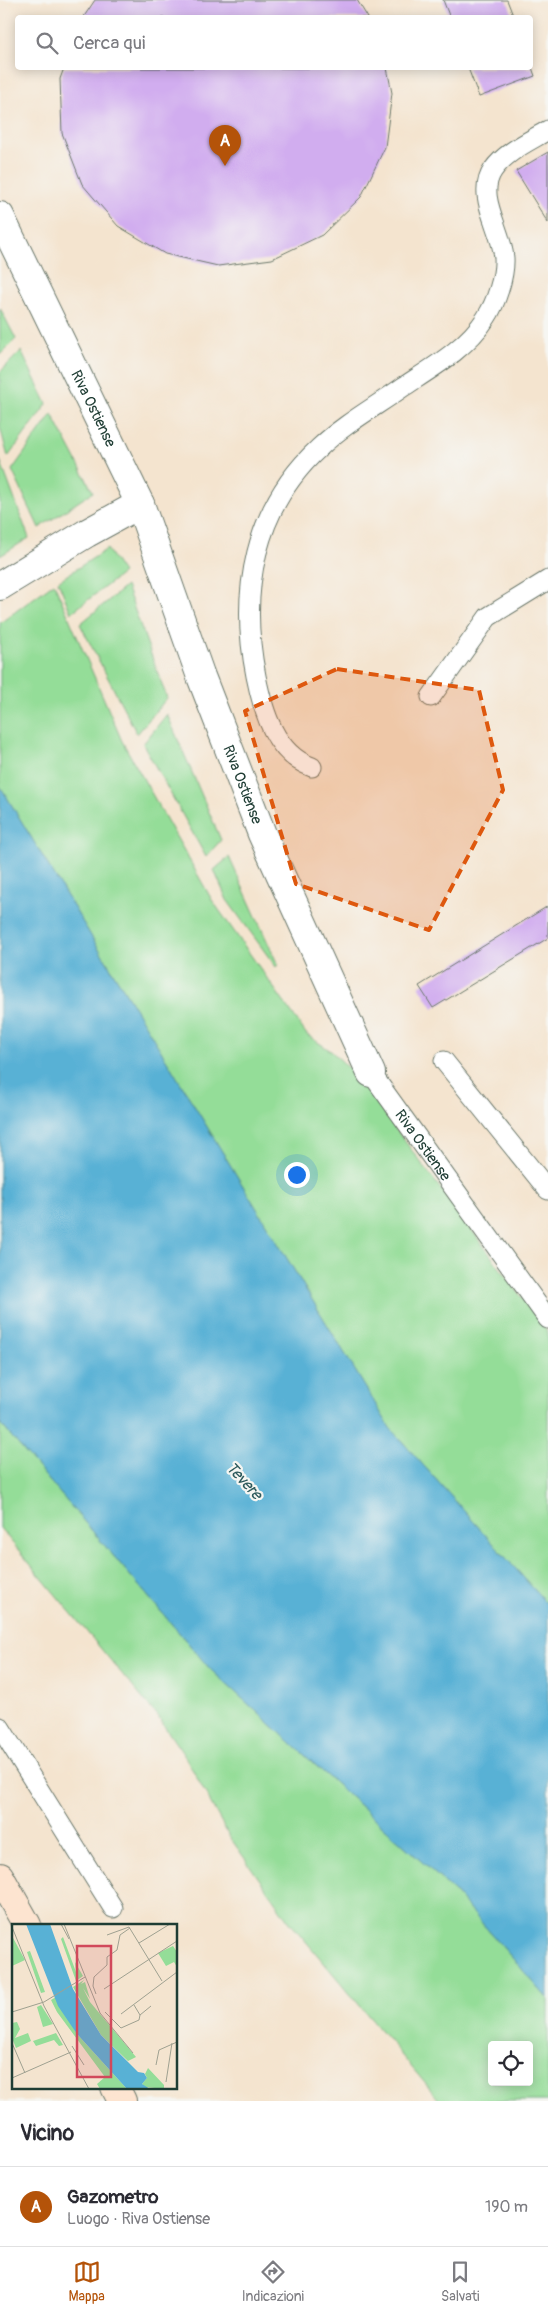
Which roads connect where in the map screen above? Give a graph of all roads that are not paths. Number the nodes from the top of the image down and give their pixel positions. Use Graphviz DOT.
graph roads {
  1 [pos="548,130"];
  2 [pos="0,216"];
  3 [pos="140,504"];
  4 [pos="548,580"];
  5 [pos="0,586"];
  6 [pos="431,697"];
  7 [pos="312,767"];
  8 [pos="444,1061"];
  9 [pos="371,1073"];
  10 [pos="548,1190"];
  11 [pos="548,1319"];
  12 [pos="0,1727"];
  13 [pos="0,1877"];
  14 [pos="113,1908"];
  15 [pos="26,1924"];
  16 [pos="116,2088"];
  17 [pos="122,2101"];
  1 -- 7 [label="lane"];
  2 -- 3 [label="street, Riva Ostiense"];
  3 -- 5 [label="street"];
  3 -- 9 [label="street, Riva Ostiense"];
  4 -- 6 [label="lane"];
  8 -- 10 [label="lane"];
  9 -- 11 [label="lane, Riva Ostiense"];
  12 -- 14 [label="lane"];
  13 -- 15 [label="street"];
  16 -- 17 [label="street"];
}
